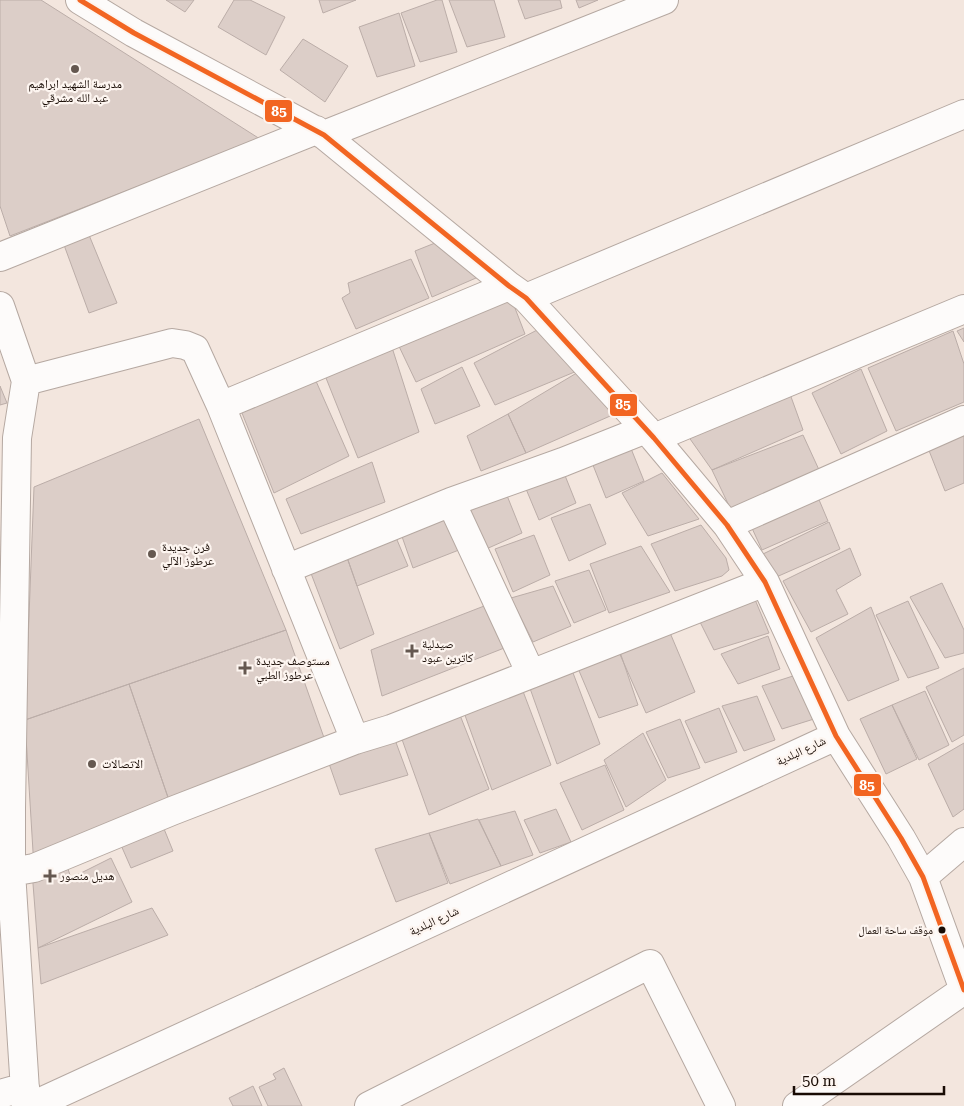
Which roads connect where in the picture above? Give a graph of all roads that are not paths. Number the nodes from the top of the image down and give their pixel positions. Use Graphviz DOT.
graph roads {
  1 [pos="80,0"];
  2 [pos="664,0"];
  3 [pos="964,114"];
  4 [pos="320,132"];
  5 [pos="0,256"];
  6 [pos="517,292"];
  7 [pos="0,306"];
  8 [pos="964,309"];
  9 [pos="26,381"];
  10 [pos="220,406"];
  11 [pos="964,420"];
  12 [pos="650,434"];
  13 [pos="8,441"];
  14 [pos="451,502"];
  15 [pos="727,524"];
  16 [pos="286,570"];
  17 [pos="765,582"];
  18 [pos="531,674"];
  19 [pos="836,736"];
  20 [pos="355,740"];
  21 [pos="5,810"];
  22 [pos="964,842"];
  23 [pos="11,872"];
  24 [pos="923,877"];
  25 [pos="964,990"];
  26 [pos="21,1098"];
  27 [pos="369,1106"];
  28 [pos="721,1106"];
  29 [pos="797,1106"];
  1 -- 4 [label="street"];
  2 -- 4 [label="street"];
  3 -- 6 [label="street"];
  4 -- 5 [label="street"];
  4 -- 6 [label="street"];
  6 -- 10 [label="street"];
  6 -- 12 [label="street"];
  7 -- 9 [label="street"];
  8 -- 12 [label="street"];
  9 -- 10 [label="street"];
  9 -- 13 [label="street"];
  10 -- 16 [label="street"];
  11 -- 15 [label="street"];
  12 -- 14 [label="street"];
  12 -- 15 [label="street"];
  13 -- 21 [label="street"];
  14 -- 16 [label="street"];
  14 -- 18 [label="street"];
  15 -- 17 [label="street"];
  16 -- 20 [label="street"];
  17 -- 18 [label="street"];
  17 -- 19 [label="street"];
  18 -- 20 [label="street"];
  19 -- 24 [label="street"];
  19 -- 26 [label="street, شارع البلدية"];
  20 -- 23 [label="street"];
  21 -- 23 [label="street"];
  22 -- 24 [label="street"];
  23 -- 26 [label="street"];
  24 -- 25 [label="street"];
  25 -- 29 [label="street"];
  27 -- 28 [label="street"];
}
